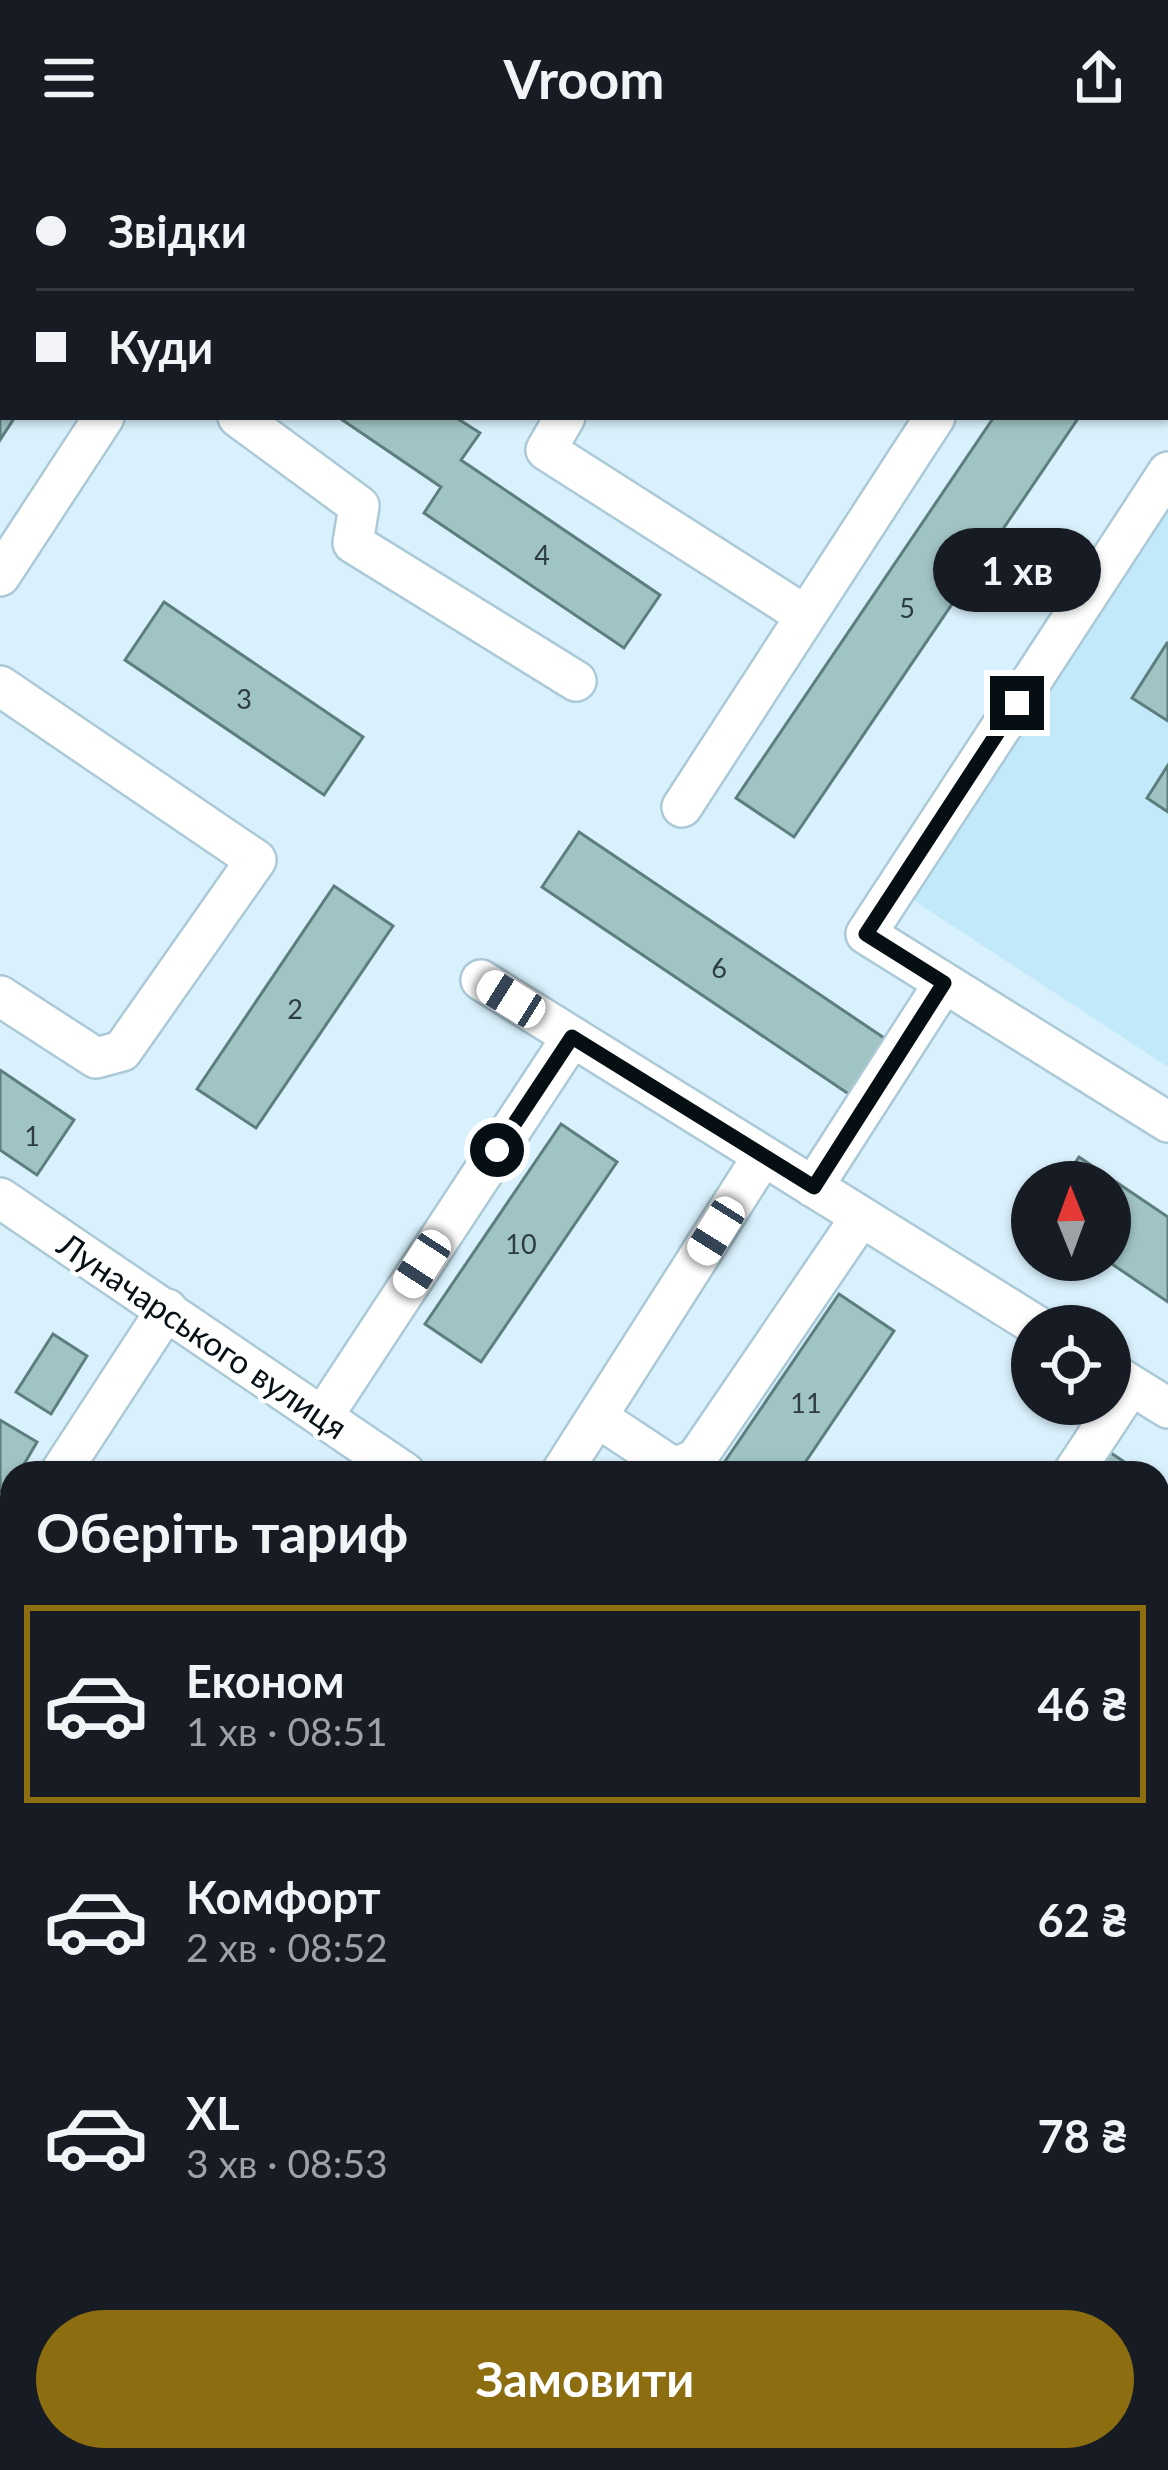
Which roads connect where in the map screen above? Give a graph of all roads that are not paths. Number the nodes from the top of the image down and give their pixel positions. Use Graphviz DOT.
graph roads {
  1 [pos="102,420"];
  2 [pos="242,420"];
  3 [pos="563,420"];
  4 [pos="933,420"];
  5 [pos="1168,472"];
  6 [pos="0,576"];
  7 [pos="806,616"];
  8 [pos="576,680"];
  9 [pos="0,686"];
  10 [pos="682,807"];
  11 [pos="481,980"];
  12 [pos="944,983"];
  13 [pos="0,996"];
  14 [pos="572,1037"];
  15 [pos="1168,1122"];
  16 [pos="763,1156"];
  17 [pos="814,1187"];
  18 [pos="0,1198"];
  19 [pos="861,1217"];
  20 [pos="167,1309"];
  21 [pos="1011,1310"];
  22 [pos="1131,1384"];
  23 [pos="1168,1408"];
  24 [pos="323,1416"];
  25 [pos="597,1418"];
  26 [pos="1097,1425"];
  27 [pos="67,1461"];
  28 [pos="388,1461"];
  29 [pos="569,1461"];
  30 [pos="663,1461"];
  31 [pos="691,1461"];
  32 [pos="1078,1461"];
  1 -- 6 [label="street"];
  2 -- 8 [label="street"];
  3 -- 7 [label="street"];
  4 -- 7 [label="street"];
  5 -- 12 [label="street"];
  7 -- 10 [label="street"];
  9 -- 13 [label="street"];
  11 -- 14 [label="street"];
  12 -- 15 [label="street"];
  12 -- 17 [label="street"];
  14 -- 16 [label="street"];
  14 -- 24 [label="street"];
  16 -- 17 [label="street"];
  16 -- 25 [label="street"];
  17 -- 19 [label="street"];
  18 -- 20 [label="street, Луначарського вулиця"];
  19 -- 21 [label="street"];
  19 -- 31 [label="street"];
  20 -- 24 [label="street, Луначарського вулиця"];
  20 -- 27 [label="street"];
  22 -- 23 [label="street"];
  24 -- 28 [label="street, Луначарського вулиця"];
  25 -- 29 [label="street"];
  25 -- 30 [label="street"];
  26 -- 32 [label="street"];
}
